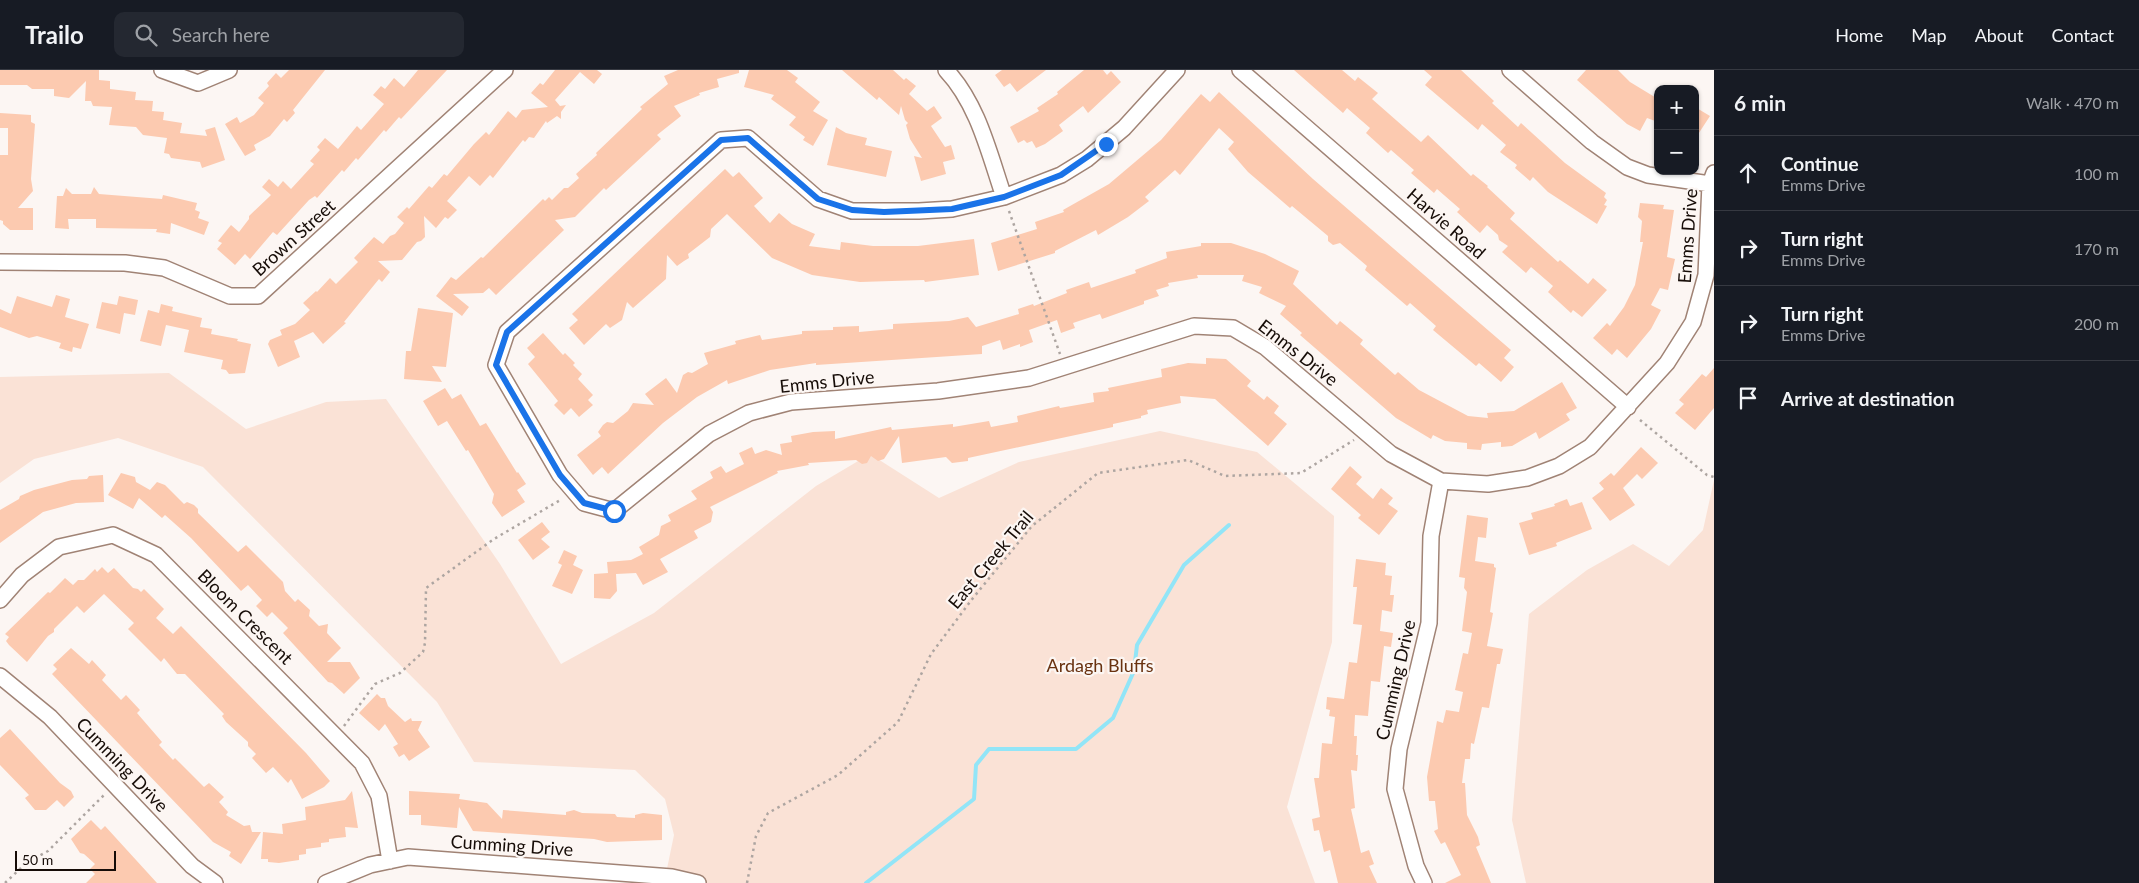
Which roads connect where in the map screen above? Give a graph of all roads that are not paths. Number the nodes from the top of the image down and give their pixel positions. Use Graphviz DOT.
graph roads {
  1 [pos="162,70"];
  2 [pos="229,70"];
  3 [pos="505,70"];
  4 [pos="946,70"];
  5 [pos="1177,70"];
  6 [pos="1240,70"];
  7 [pos="1510,70"];
  8 [pos="1712,178"];
  9 [pos="1006,204"];
  10 [pos="0,262"];
  11 [pos="1628,407"];
  12 [pos="1440,481"];
  13 [pos="0,600"];
  14 [pos="0,676"];
  15 [pos="390,861"];
  16 [pos="215,883"];
  17 [pos="326,883"];
  18 [pos="698,883"];
  19 [pos="1424,883"];
  1 -- 2 [label="street"];
  3 -- 10 [label="street, Brown Street"];
  4 -- 9 [label="street"];
  5 -- 9 [label="street, Emms Drive"];
  6 -- 11 [label="street, Harvie Road"];
  7 -- 8 [label="street"];
  8 -- 11 [label="street, Emms Drive"];
  9 -- 12 [label="street, Emms Drive"];
  11 -- 12 [label="street, Emms Drive"];
  12 -- 19 [label="street, Cumming Drive"];
  13 -- 15 [label="street, Bloom Crescent"];
  14 -- 16 [label="street, Cumming Drive"];
  15 -- 17 [label="street, Cumming Drive"];
  15 -- 18 [label="street, Cumming Drive"];
}
